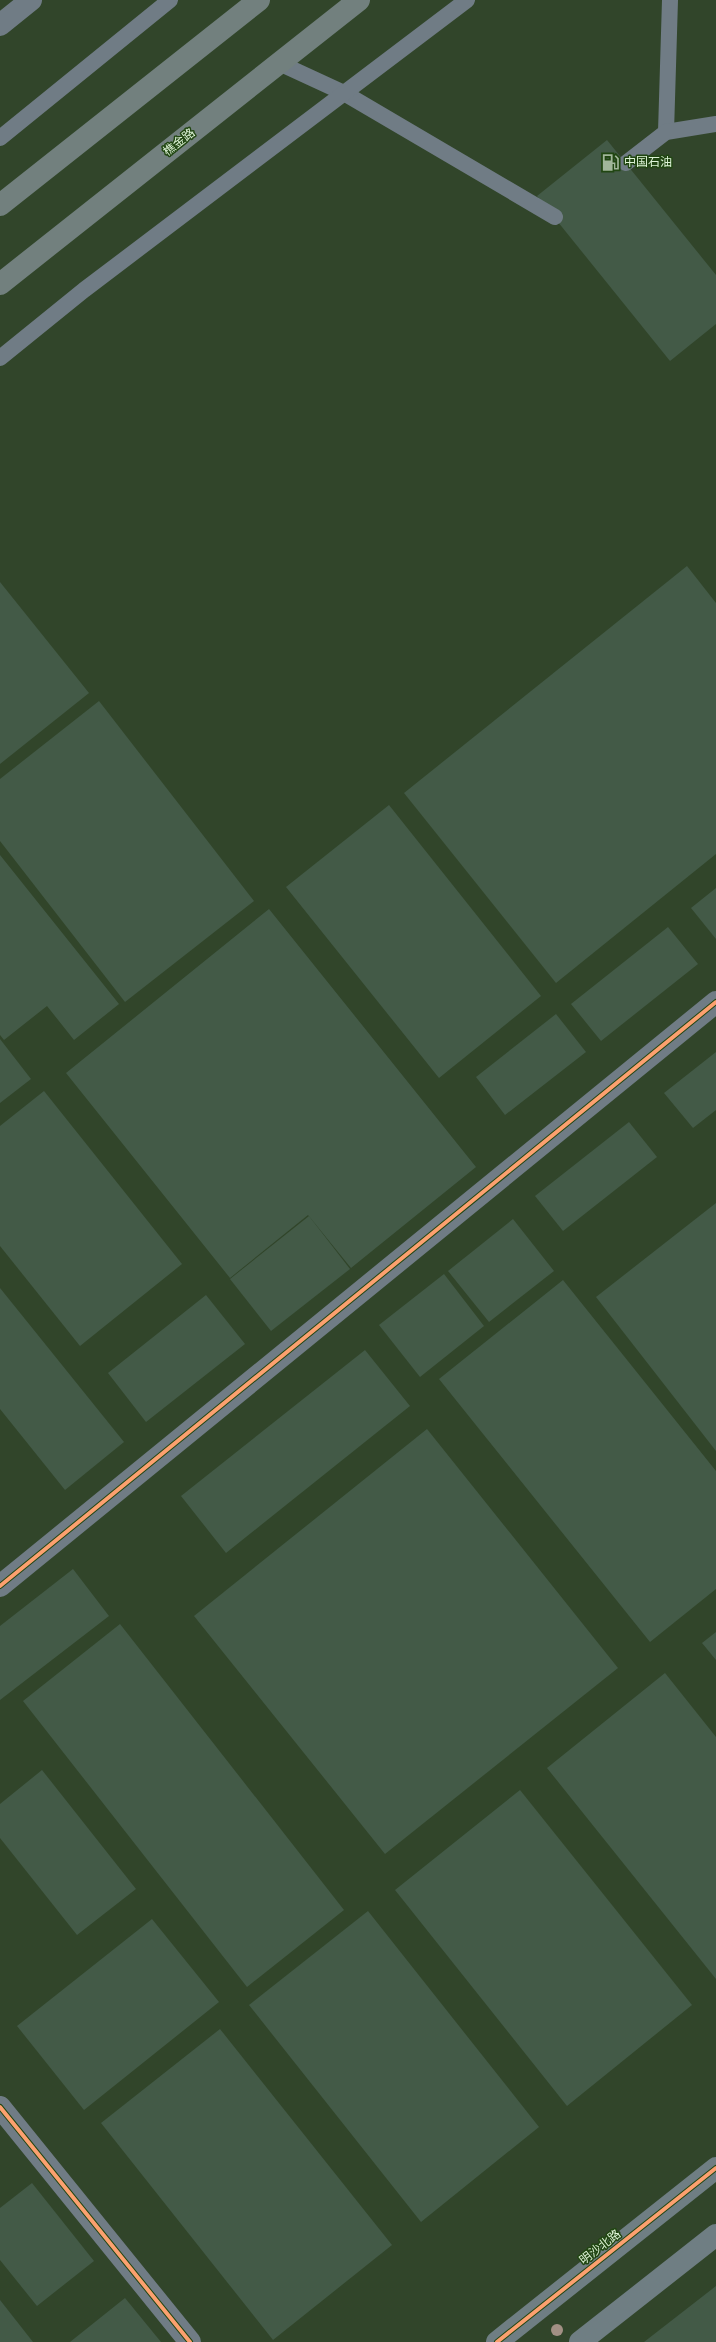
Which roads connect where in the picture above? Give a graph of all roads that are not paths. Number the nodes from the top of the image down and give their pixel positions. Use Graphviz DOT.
graph roads {
  1 [pos="31,0"];
  2 [pos="170,0"];
  3 [pos="259,0"];
  4 [pos="359,0"];
  5 [pos="467,0"];
  6 [pos="670,0"];
  7 [pos="0,25"];
  8 [pos="279,63"];
  9 [pos="344,93"];
  10 [pos="716,124"];
  11 [pos="666,132"];
  12 [pos="0,138"];
  13 [pos="626,163"];
  14 [pos="0,205"];
  15 [pos="554,217"];
  16 [pos="0,284"];
  17 [pos="0,358"];
  18 [pos="716,1002"];
  19 [pos="0,1586"];
  20 [pos="0,2107"];
  21 [pos="713,2175"];
  22 [pos="716,2235"];
  23 [pos="190,2342"];
  24 [pos="497,2342"];
  25 [pos="580,2342"];
  1 -- 7 [label="street"];
  2 -- 12 [label="lane"];
  3 -- 14 [label="highway"];
  4 -- 8 [label="highway, 樵金路"];
  5 -- 9 [label="lane"];
  6 -- 11 [label="lane"];
  8 -- 9 [label="lane"];
  8 -- 16 [label="highway, 樵金路"];
  9 -- 15 [label="lane"];
  9 -- 17 [label="lane"];
  10 -- 11 [label="lane"];
  11 -- 13 [label="lane"];
  18 -- 19 [label="street"];
  20 -- 23 [label="street"];
  21 -- 24 [label="street, 明沙北路"];
  22 -- 25 [label="street"];
}
